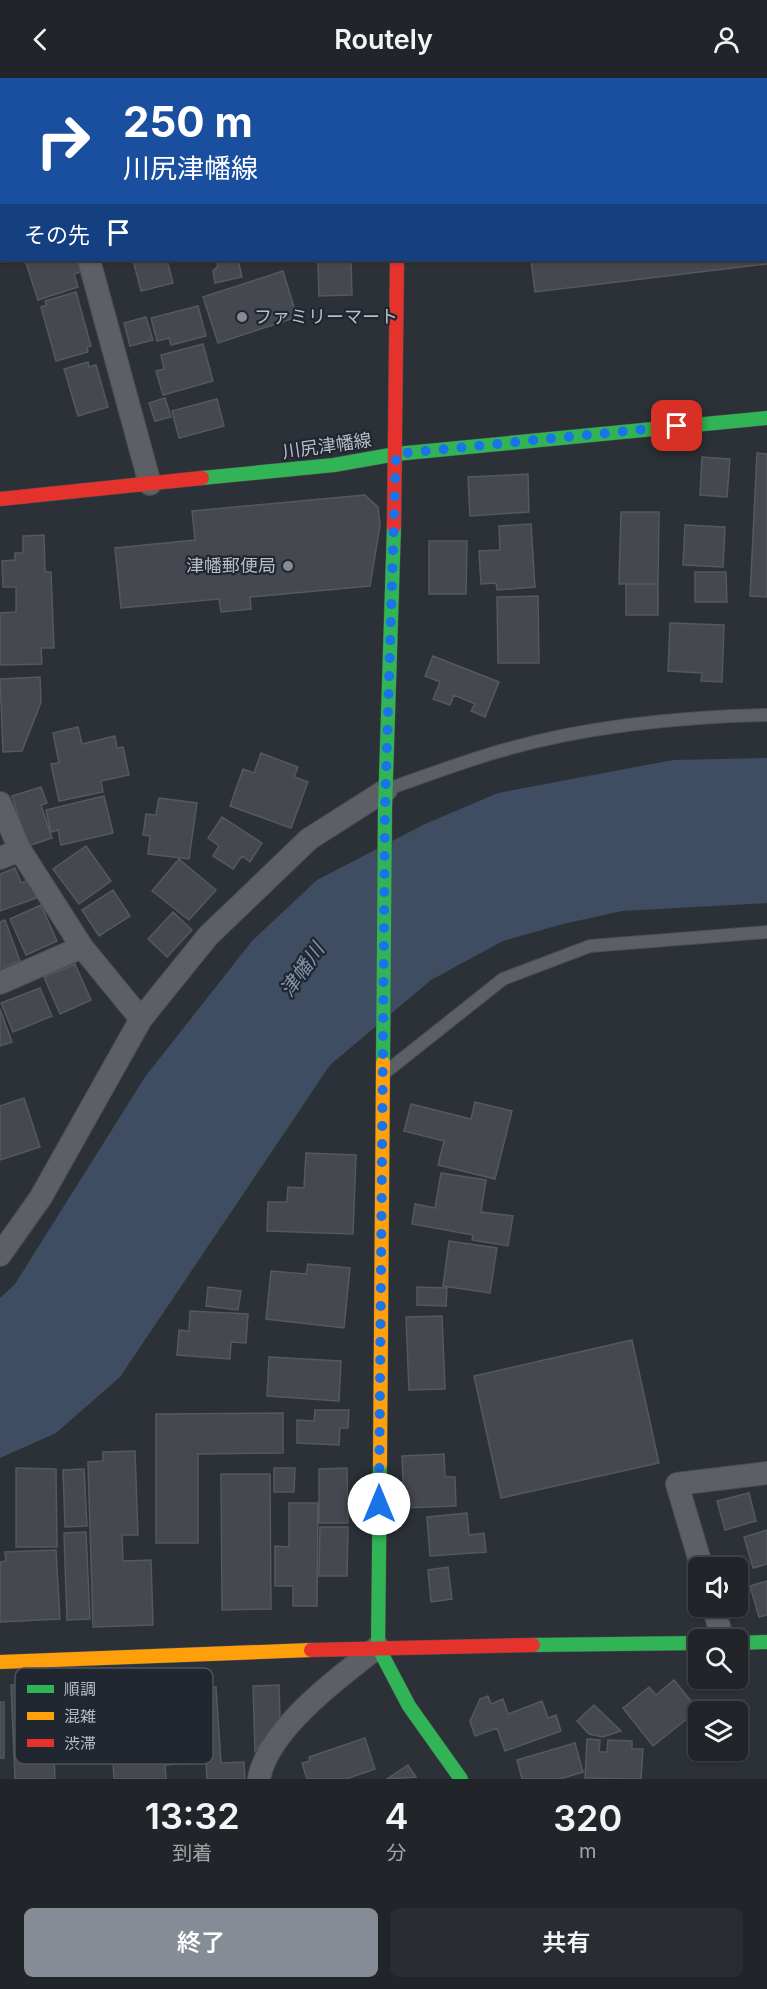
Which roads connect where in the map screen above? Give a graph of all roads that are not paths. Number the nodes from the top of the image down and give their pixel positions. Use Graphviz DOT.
graph roads {
  1 [pos="89,261"];
  2 [pos="397,261"];
  3 [pos="767,418"];
  4 [pos="396,454"];
  5 [pos="150,484"];
  6 [pos="0,499"];
  7 [pos="767,715"];
  8 [pos="385,799"];
  9 [pos="0,802"];
  10 [pos="10,854"];
  11 [pos="767,933"];
  12 [pos="82,947"];
  13 [pos="0,983"];
  14 [pos="141,1019"];
  15 [pos="382,1076"];
  16 [pos="0,1255"];
  17 [pos="767,1473"];
  18 [pos="699,1557"];
  19 [pos="767,1642"];
  20 [pos="688,1643"];
  21 [pos="748,1643"];
  22 [pos="378,1647"];
  23 [pos="0,1662"];
  24 [pos="259,1779"];
  25 [pos="461,1779"];
  1 -- 5 [label="street"];
  2 -- 4 [label="street"];
  3 -- 4 [label="street, 川尻津幡線"];
  4 -- 5 [label="street, 川尻津幡線"];
  4 -- 8 [label="street"];
  5 -- 6 [label="street, 川尻津幡線"];
  7 -- 8 [label="lane"];
  8 -- 14 [label="street"];
  8 -- 15 [label="street"];
  9 -- 10 [label="street"];
  10 -- 12 [label="street"];
  11 -- 15 [label="lane"];
  12 -- 13 [label="street"];
  12 -- 14 [label="street"];
  14 -- 16 [label="street"];
  15 -- 22 [label="street"];
  17 -- 18 [label="street"];
  19 -- 21 [label="street"];
  20 -- 22 [label="street"];
  22 -- 23 [label="street"];
  22 -- 24 [label="street"];
  22 -- 25 [label="street"];
}
